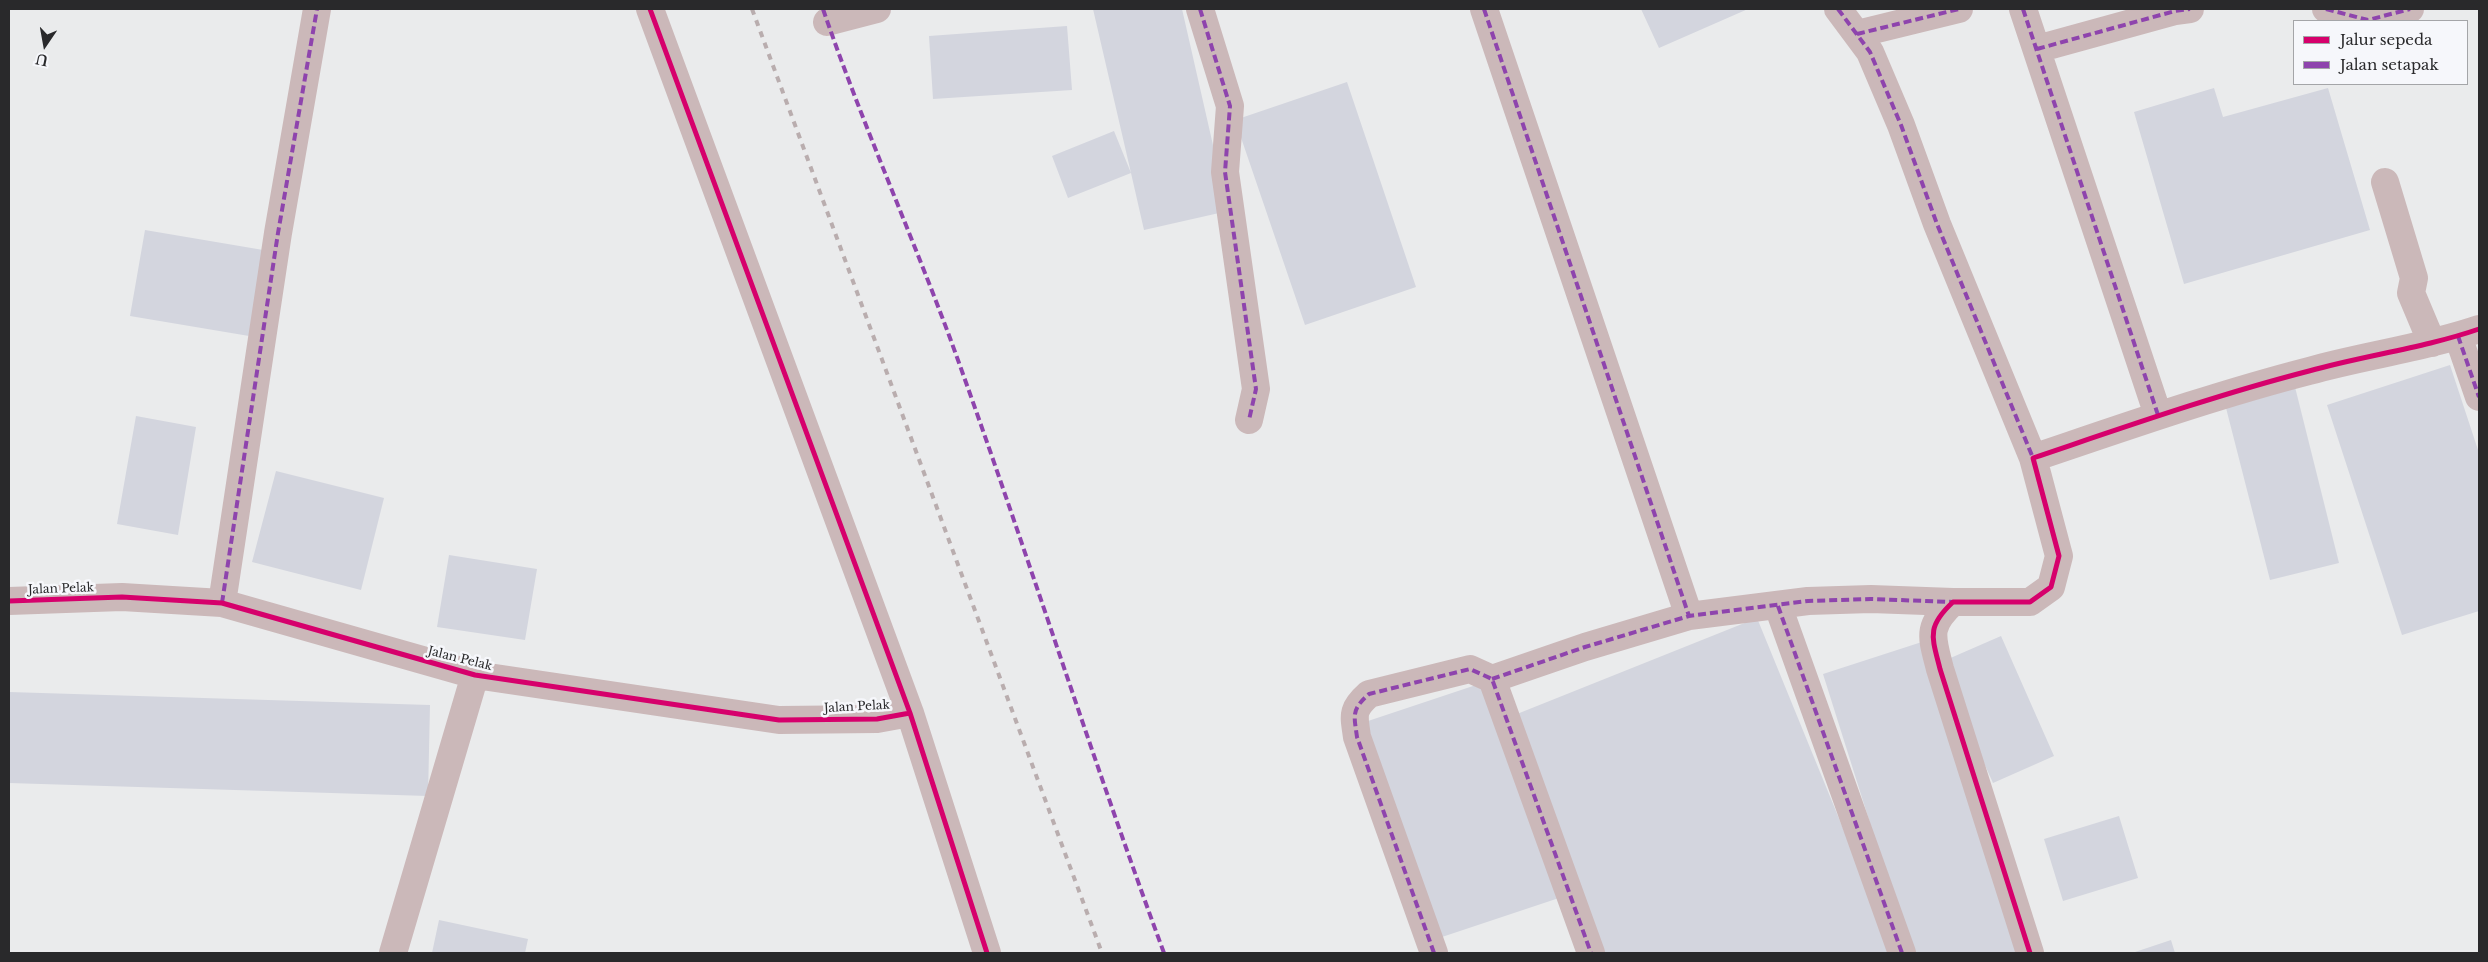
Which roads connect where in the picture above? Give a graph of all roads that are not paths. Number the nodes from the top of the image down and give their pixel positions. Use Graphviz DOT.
graph roads {
  1 [pos="317,9"];
  2 [pos="650,9"];
  3 [pos="875,9"];
  4 [pos="1200,9"];
  5 [pos="1484,9"];
  6 [pos="1838,9"];
  7 [pos="1959,9"];
  8 [pos="2023,9"];
  9 [pos="2190,9"];
  10 [pos="2326,9"];
  11 [pos="2410,9"];
  12 [pos="2366,14"];
  13 [pos="833,21"];
  14 [pos="1856,34"];
  15 [pos="2037,49"];
  16 [pos="2385,182"];
  17 [pos="2469,332"];
  18 [pos="2432,344"];
  19 [pos="2479,396"];
  20 [pos="2158,416"];
  21 [pos="1249,420"];
  22 [pos="2033,458"];
  23 [pos="9,601"];
  24 [pos="1953,602"];
  25 [pos="222,603"];
  26 [pos="1778,606"];
  27 [pos="1689,616"];
  28 [pos="475,675"];
  29 [pos="1492,679"];
  30 [pos="910,713"];
  31 [pos="393,953"];
  32 [pos="986,953"];
  33 [pos="1434,953"];
  34 [pos="1591,953"];
  35 [pos="1902,953"];
  36 [pos="2030,953"];
  1 -- 25 [label="street"];
  2 -- 30 [label="street"];
  3 -- 13 [label="street"];
  4 -- 21 [label="street"];
  5 -- 27 [label="street"];
  6 -- 14 [label="street"];
  7 -- 14 [label="street"];
  8 -- 15 [label="street"];
  9 -- 15 [label="street"];
  10 -- 12 [label="street"];
  11 -- 12 [label="street"];
  14 -- 22 [label="street"];
  15 -- 20 [label="street"];
  16 -- 18 [label="street"];
  17 -- 18 [label="street"];
  17 -- 19 [label="street"];
  18 -- 20 [label="street"];
  20 -- 22 [label="street"];
  22 -- 24 [label="street"];
  23 -- 25 [label="street, Jalan Pelak"];
  24 -- 26 [label="street"];
  24 -- 36 [label="street"];
  25 -- 28 [label="street, Jalan Pelak"];
  26 -- 27 [label="street"];
  26 -- 35 [label="street"];
  27 -- 29 [label="street"];
  28 -- 30 [label="street, Jalan Pelak"];
  28 -- 31 [label="street"];
  29 -- 33 [label="street"];
  29 -- 34 [label="street"];
  30 -- 32 [label="street"];
}
